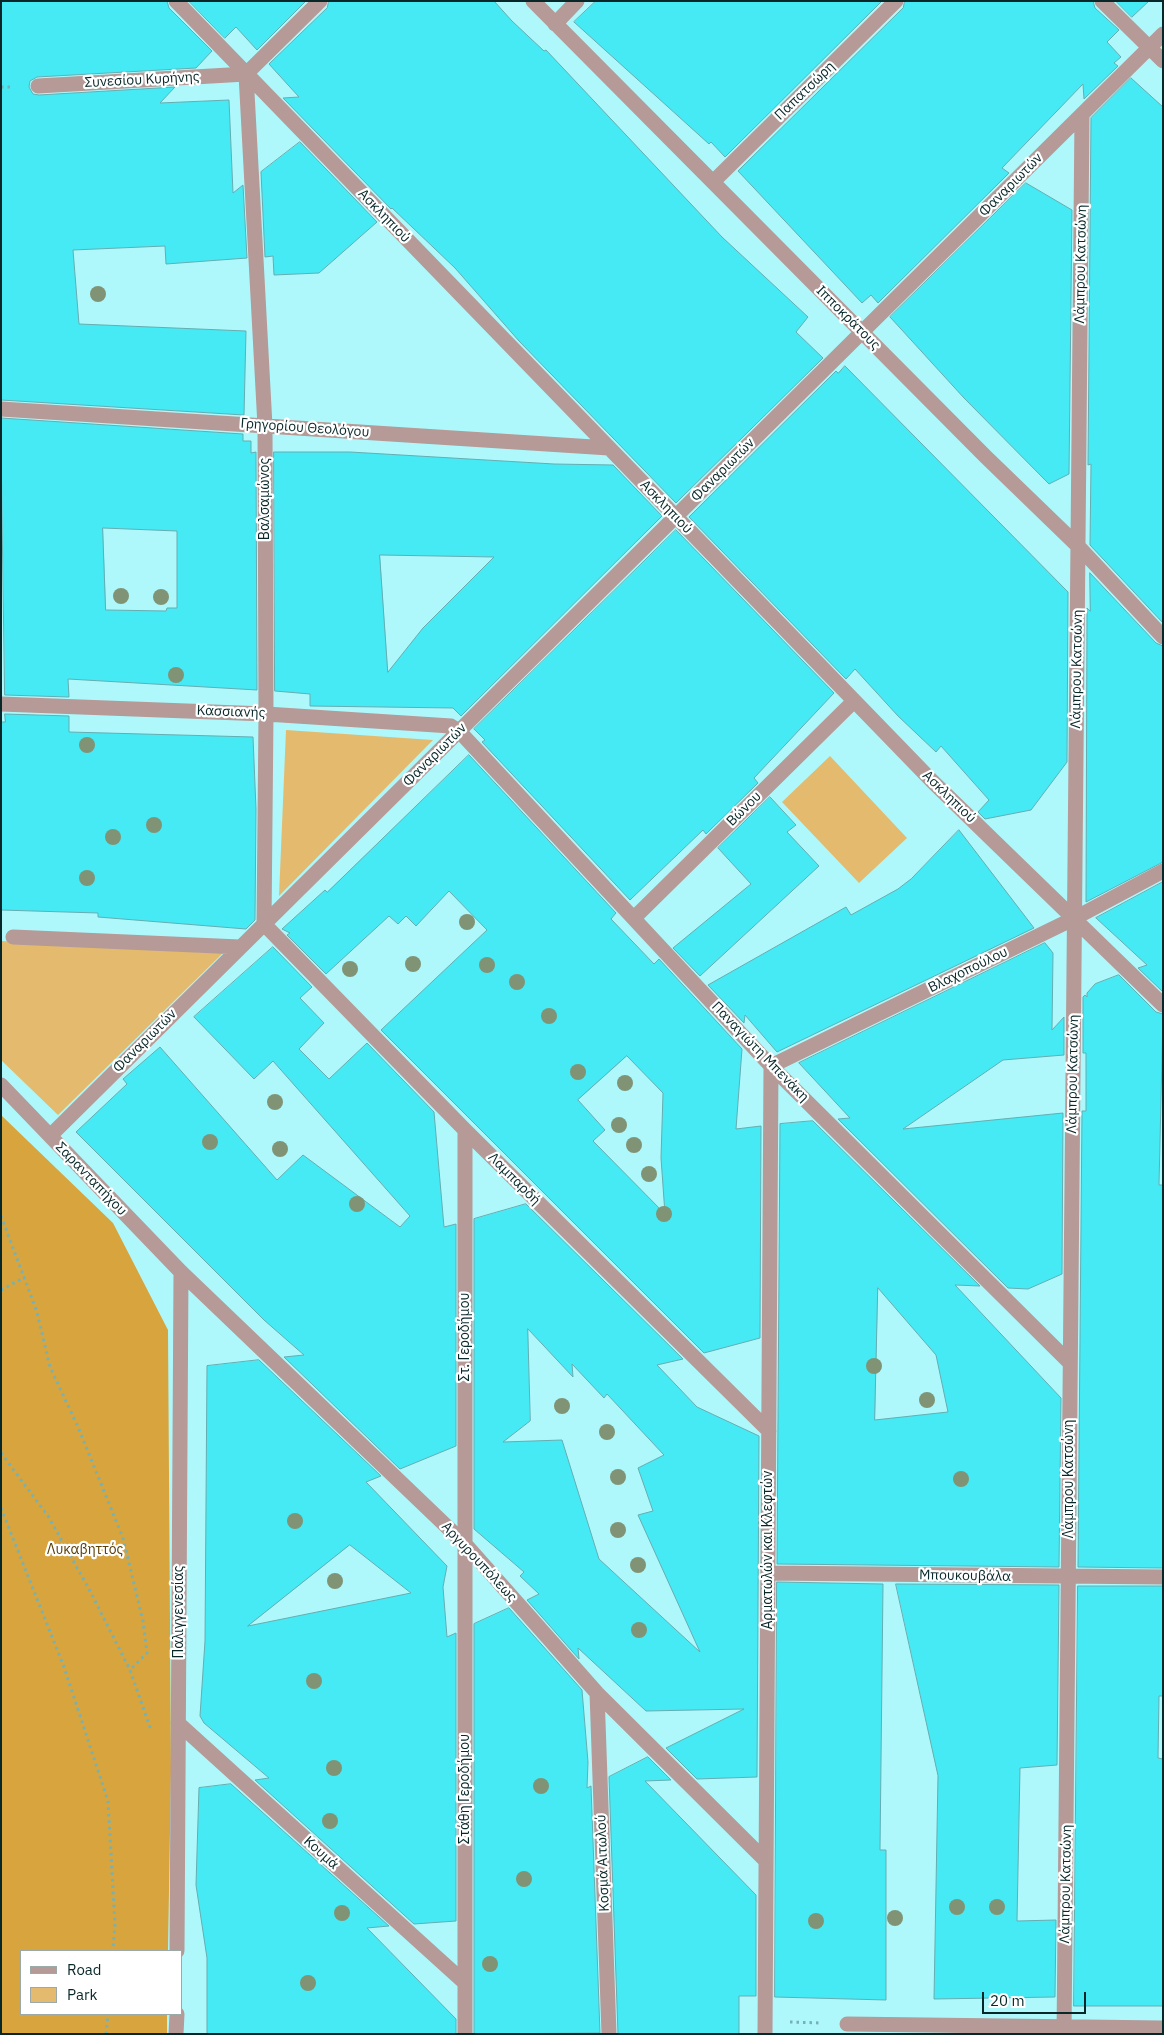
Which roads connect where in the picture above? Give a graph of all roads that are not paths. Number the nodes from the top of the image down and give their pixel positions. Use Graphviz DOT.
graph roads {
  1 [pos="176,1"];
  2 [pos="320,1"];
  3 [pos="533,1"];
  4 [pos="577,1"];
  5 [pos="896,1"];
  6 [pos="1102,1"];
  7 [pos="555,24"];
  8 [pos="1163,34"];
  9 [pos="1149,48"];
  10 [pos="1163,61"];
  11 [pos="246,74"];
  12 [pos="38,86"];
  13 [pos="1082,115"];
  14 [pos="714,181"];
  15 [pos="862,332"];
  16 [pos="1,409"];
  17 [pos="265,426"];
  18 [pos="609,448"];
  19 [pos="676,516"];
  20 [pos="1078,546"];
  21 [pos="1163,637"];
  22 [pos="854,701"];
  23 [pos="1,704"];
  24 [pos="266,714"];
  25 [pos="459,731"];
  26 [pos="1163,871"];
  27 [pos="634,918"];
  28 [pos="1075,918"];
  29 [pos="264,924"];
  30 [pos="13,937"];
  31 [pos="240,947"];
  32 [pos="1163,1006"];
  33 [pos="771,1066"];
  34 [pos="1,1085"];
  35 [pos="465,1130"];
  36 [pos="50,1136"];
  37 [pos="181,1272"];
  38 [pos="1070,1363"];
  39 [pos="769,1430"];
  40 [pos="465,1544"];
  41 [pos="768,1573"];
  42 [pos="1068,1577"];
  43 [pos="1163,1577"];
  44 [pos="597,1693"];
  45 [pos="178,1723"];
  46 [pos="766,1862"];
  47 [pos="177,1950"];
  48 [pos="465,1983"];
  49 [pos="176,2015"];
  50 [pos="847,2024"];
  51 [pos="765,2028"];
  52 [pos="1163,2028"];
  53 [pos="1064,2030"];
  54 [pos="176,2034"];
  55 [pos="465,2034"];
  56 [pos="610,2034"];
  1 -- 11 [label="street, Ασκληπιού"];
  2 -- 11 [label="street"];
  3 -- 7 [label="street, Ιπποκράτους"];
  4 -- 7 [label="street"];
  5 -- 14 [label="street, Παπατσώρη"];
  6 -- 9 [label="street"];
  7 -- 14 [label="street, Ιπποκράτους"];
  8 -- 9 [label="street, Φαναριωτών"];
  9 -- 10 [label="street"];
  9 -- 13 [label="street, Φαναριωτών"];
  11 -- 12 [label="street, Συνεσίου Κυρήνης"];
  11 -- 17 [label="street, Βαλσαμώνος"];
  11 -- 18 [label="street, Ασκληπιού"];
  13 -- 15 [label="street, Φαναριωτών"];
  13 -- 20 [label="street, Λάμπρου Κατσώνη"];
  14 -- 15 [label="street, Ιπποκράτους"];
  15 -- 19 [label="street, Φαναριωτών"];
  15 -- 20 [label="street, Ιπποκράτους"];
  16 -- 17 [label="street, Γρηγορίου Θεολόγου"];
  17 -- 18 [label="street, Γρηγορίου Θεολόγου"];
  17 -- 24 [label="street, Βαλσαμώνος"];
  18 -- 19 [label="street, Ασκληπιού"];
  19 -- 22 [label="street, Ασκληπιού"];
  19 -- 25 [label="street, Φαναριωτών"];
  20 -- 21 [label="street, Ιπποκράτους"];
  20 -- 28 [label="street, Λάμπρου Κατσώνη"];
  22 -- 27 [label="street, Βώνου"];
  22 -- 28 [label="street, Ασκληπιού"];
  23 -- 24 [label="street, Κασσιανής"];
  24 -- 25 [label="street, Κασσιανής"];
  24 -- 29 [label="street, Βαλσαμώνος"];
  25 -- 27 [label="street, Παναγιώτη Μπενάκη"];
  25 -- 29 [label="street, Φαναριωτών"];
  26 -- 28 [label="street, Βλαχοπούλου"];
  27 -- 33 [label="street, Παναγιώτη Μπενάκη"];
  28 -- 32 [label="street, Ασκληπιού"];
  28 -- 33 [label="street, Βλαχοπούλου"];
  28 -- 38 [label="street, Λάμπρου Κατσώνη"];
  29 -- 31 [label="street, Φαναριωτών"];
  29 -- 35 [label="street, Λαμπαρδή"];
  30 -- 31 [label="street"];
  31 -- 36 [label="street, Φαναριωτών"];
  33 -- 38 [label="street, Παναγιώτη Μπενάκη"];
  33 -- 39 [label="street, Αρματωλών και Κλεφτών"];
  34 -- 36 [label="street, Σαρανταπήχου"];
  35 -- 39 [label="street, Λαμπαρδή"];
  35 -- 40 [label="street, Στ. Γεροδήμου"];
  36 -- 37 [label="street, Σαρανταπήχου"];
  37 -- 40 [label="street, Αργυρουπόλεως"];
  37 -- 45 [label="street, Παλιγγενεσίας"];
  38 -- 42 [label="street, Λάμπρου Κατσώνη"];
  39 -- 41 [label="street, Αρματωλών και Κλεφτών"];
  40 -- 44 [label="street, Αργυρουπόλεως"];
  40 -- 48 [label="street, Στάθη Γεροδήμου"];
  41 -- 42 [label="street, Μπουκουβάλα"];
  41 -- 46 [label="street, Αρματωλών και Κλεφτών"];
  42 -- 43 [label="street, Μπουκουβάλα"];
  42 -- 53 [label="street, Λάμπρου Κατσώνη"];
  44 -- 46 [label="street, Αργυρουπόλεως"];
  44 -- 56 [label="street, Κοσμά Αιτωλού"];
  45 -- 47 [label="street, Παλιγγενεσίας"];
  45 -- 48 [label="street, Κουμά"];
  46 -- 51 [label="street, Αρματωλών και Κλεφτών"];
  48 -- 55 [label="street, Στάθη Γεροδήμου"];
  49 -- 54 [label="street"];
  50 -- 53 [label="street"];
  52 -- 53 [label="street"];
}
